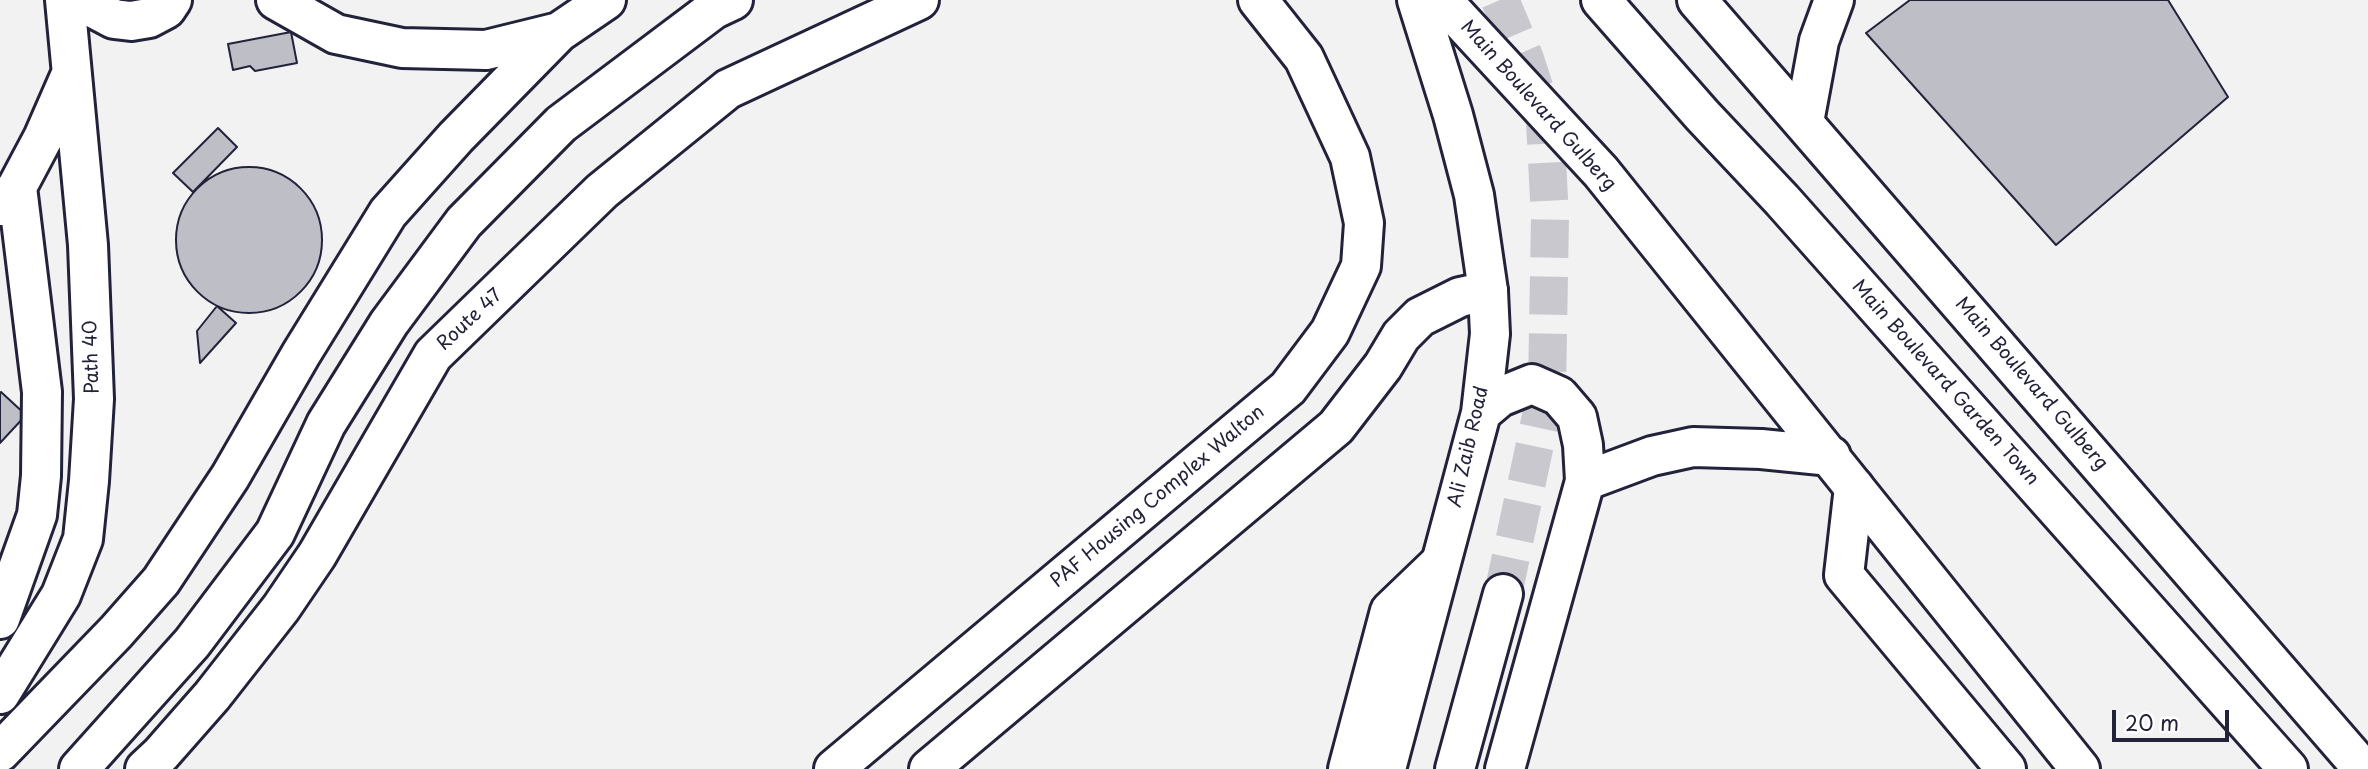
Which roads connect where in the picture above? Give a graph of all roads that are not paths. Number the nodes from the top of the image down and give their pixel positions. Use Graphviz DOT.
graph roads {
  1 [pos="65,0"];
  2 [pos="78,0"];
  3 [pos="172,0"];
  4 [pos="276,0"];
  5 [pos="606,0"];
  6 [pos="733,0"];
  7 [pos="919,0"];
  8 [pos="1258,0"];
  9 [pos="1417,0"];
  10 [pos="1442,0"];
  11 [pos="1601,0"];
  12 [pos="1697,0"];
  13 [pos="1834,0"];
  14 [pos="559,32"];
  15 [pos="72,72"];
  16 [pos="1804,122"];
  17 [pos="9,197"];
  18 [pos="1488,291"];
  19 [pos="1481,413"];
  20 [pos="1831,456"];
  21 [pos="1585,481"];
  22 [pos="1854,487"];
  23 [pos="1440,563"];
  24 [pos="1503,594"];
  25 [pos="0,619"];
  26 [pos="0,694"];
  27 [pos="0,752"];
  28 [pos="79,769"];
  29 [pos="145,769"];
  30 [pos="834,769"];
  31 [pos="929,769"];
  32 [pos="1348,769"];
  33 [pos="1386,769"];
  34 [pos="1455,769"];
  35 [pos="1505,769"];
  36 [pos="2006,769"];
  37 [pos="2080,769"];
  38 [pos="2288,769"];
  39 [pos="2363,769"];
  1 -- 15 [label="street, Path 40"];
  2 -- 3 [label="street"];
  4 -- 14 [label="street"];
  5 -- 14 [label="street"];
  6 -- 28 [label="street"];
  7 -- 29 [label="street, Route 47"];
  8 -- 30 [label="street, PAF Housing Complex Walton"];
  9 -- 18 [label="street, Ali Zaib Road"];
  10 -- 20 [label="street, Main Boulevard Gulberg"];
  11 -- 38 [label="street, Main Boulevard Garden Town"];
  12 -- 16 [label="street, Main Boulevard Gulberg"];
  13 -- 16 [label="street"];
  14 -- 27 [label="street"];
  15 -- 17 [label="street"];
  15 -- 26 [label="street, Path 40"];
  16 -- 39 [label="street, Main Boulevard Gulberg"];
  17 -- 25 [label="street"];
  18 -- 19 [label="street, Ali Zaib Road"];
  18 -- 31 [label="street"];
  19 -- 21 [label="street"];
  19 -- 23 [label="street, Ali Zaib Road"];
  20 -- 21 [label="street"];
  20 -- 22 [label="street, Main Boulevard Gulberg"];
  21 -- 35 [label="street"];
  22 -- 36 [label="street"];
  22 -- 37 [label="street, Main Boulevard Gulberg"];
  23 -- 32 [label="street"];
  23 -- 33 [label="street, Ali Zaib Road"];
  24 -- 34 [label="street"];
}
